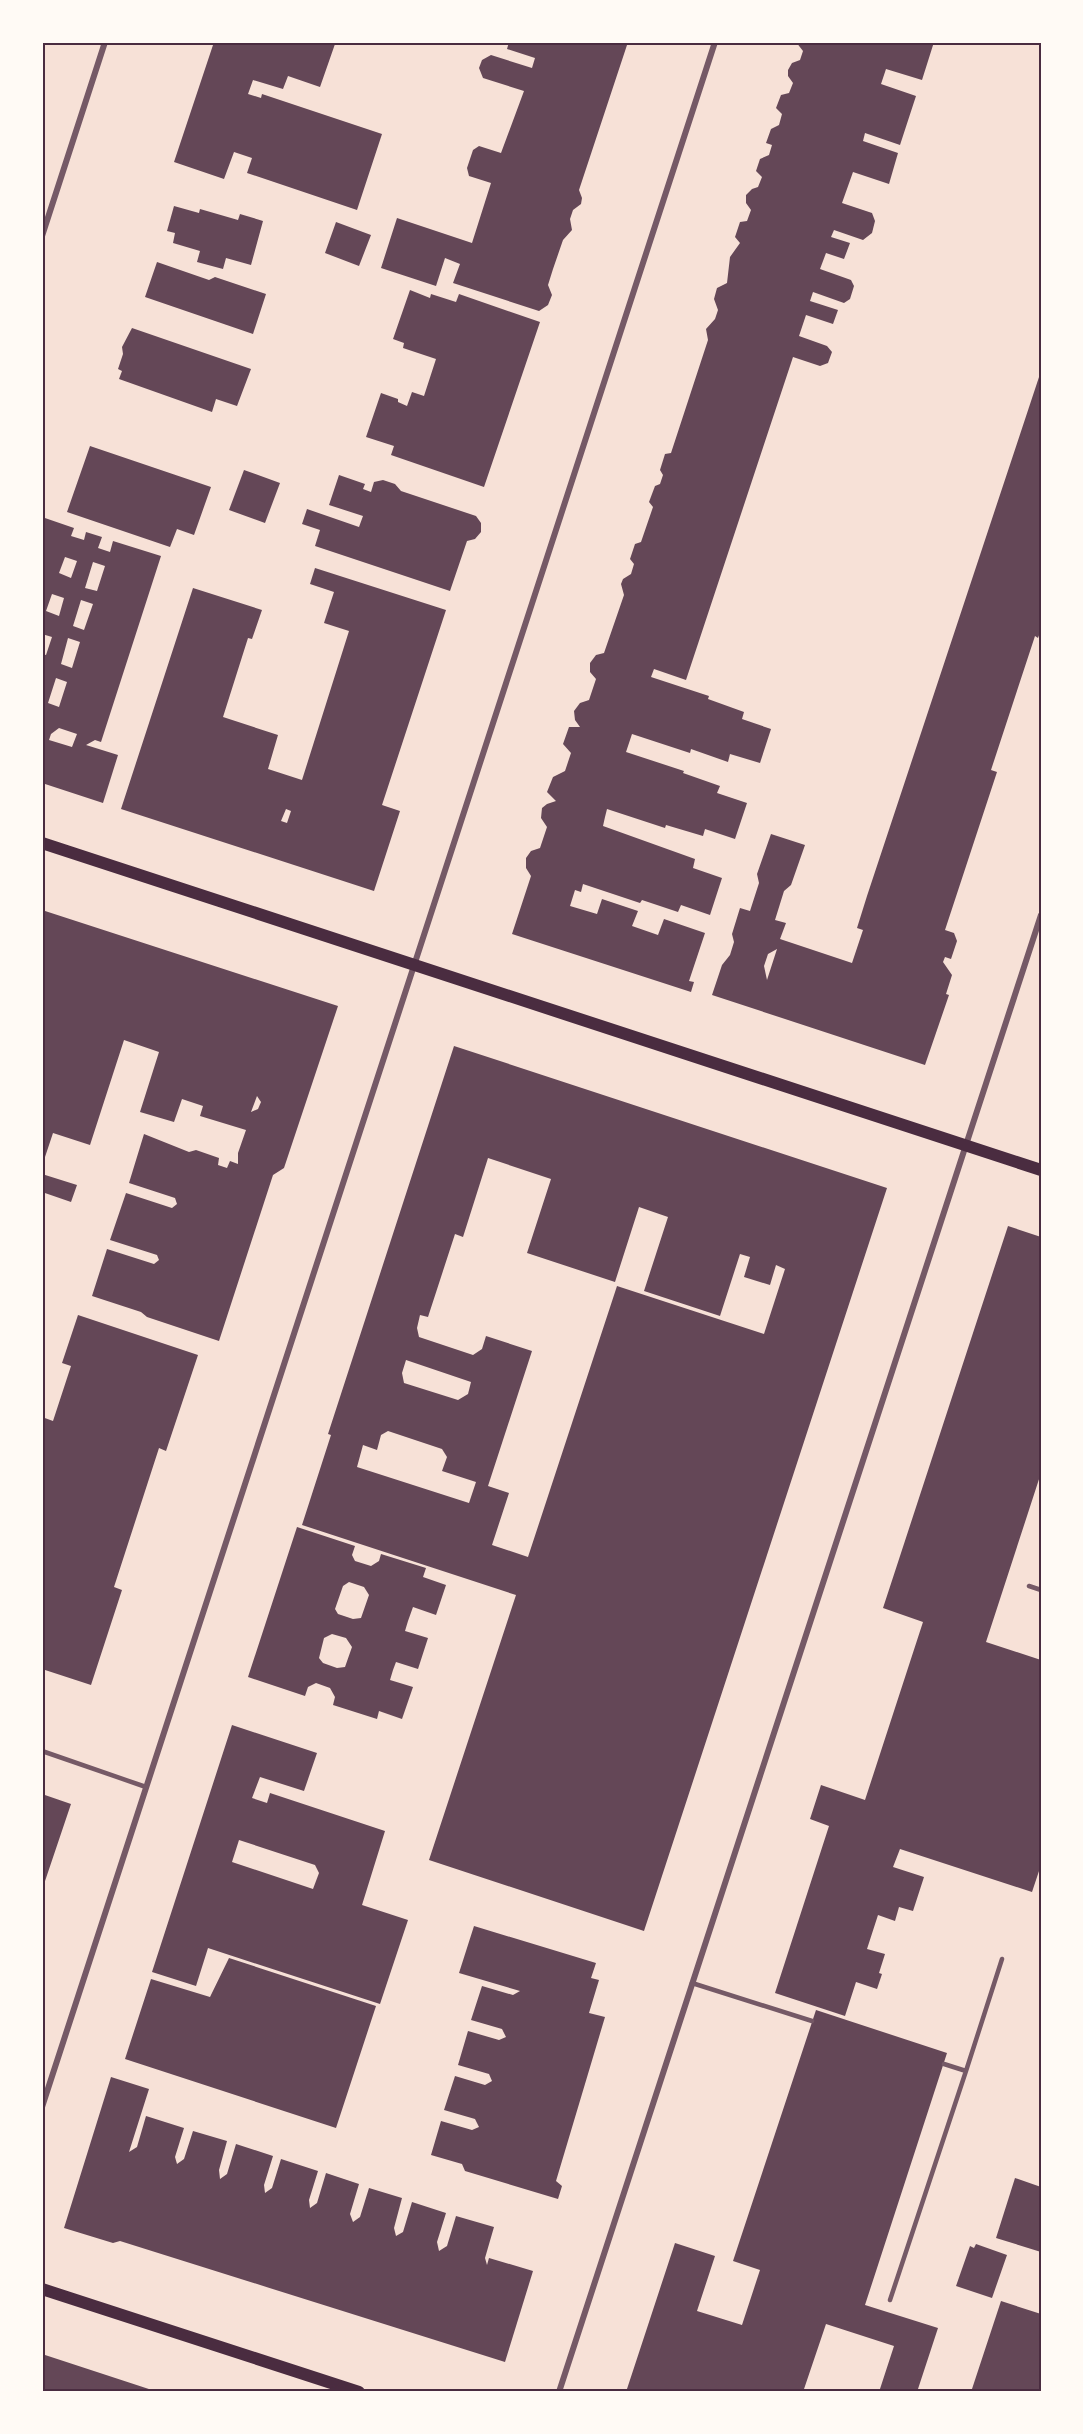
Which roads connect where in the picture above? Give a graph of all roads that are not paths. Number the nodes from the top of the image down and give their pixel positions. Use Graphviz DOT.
graph roads {
  1 [pos="105,42"];
  2 [pos="715,42"];
  3 [pos="42,236"];
  4 [pos="42,843"];
  5 [pos="1041,915"];
  6 [pos="414,965"];
  7 [pos="966,1146"];
  8 [pos="1041,1170"];
  9 [pos="1029,1586"];
  10 [pos="1041,1590"];
  11 [pos="42,1751"];
  12 [pos="146,1787"];
  13 [pos="1002,1959"];
  14 [pos="692,1983"];
  15 [pos="812,2020"];
  16 [pos="944,2064"];
  17 [pos="966,2071"];
  18 [pos="42,2107"];
  19 [pos="42,2289"];
  20 [pos="890,2300"];
  21 [pos="359,2392"];
  22 [pos="558,2392"];
  1 -- 3 [label="street"];
  2 -- 6 [label="street"];
  4 -- 6 [label="main road"];
  5 -- 7 [label="street"];
  6 -- 7 [label="main road"];
  6 -- 12 [label="street"];
  7 -- 8 [label="main road"];
  7 -- 14 [label="street"];
  9 -- 10 [label="lane"];
  11 -- 12 [label="lane"];
  12 -- 18 [label="street"];
  13 -- 17 [label="lane"];
  14 -- 15 [label="lane"];
  14 -- 22 [label="street"];
  16 -- 17 [label="lane"];
  17 -- 20 [label="lane"];
  19 -- 21 [label="main road"];
}
